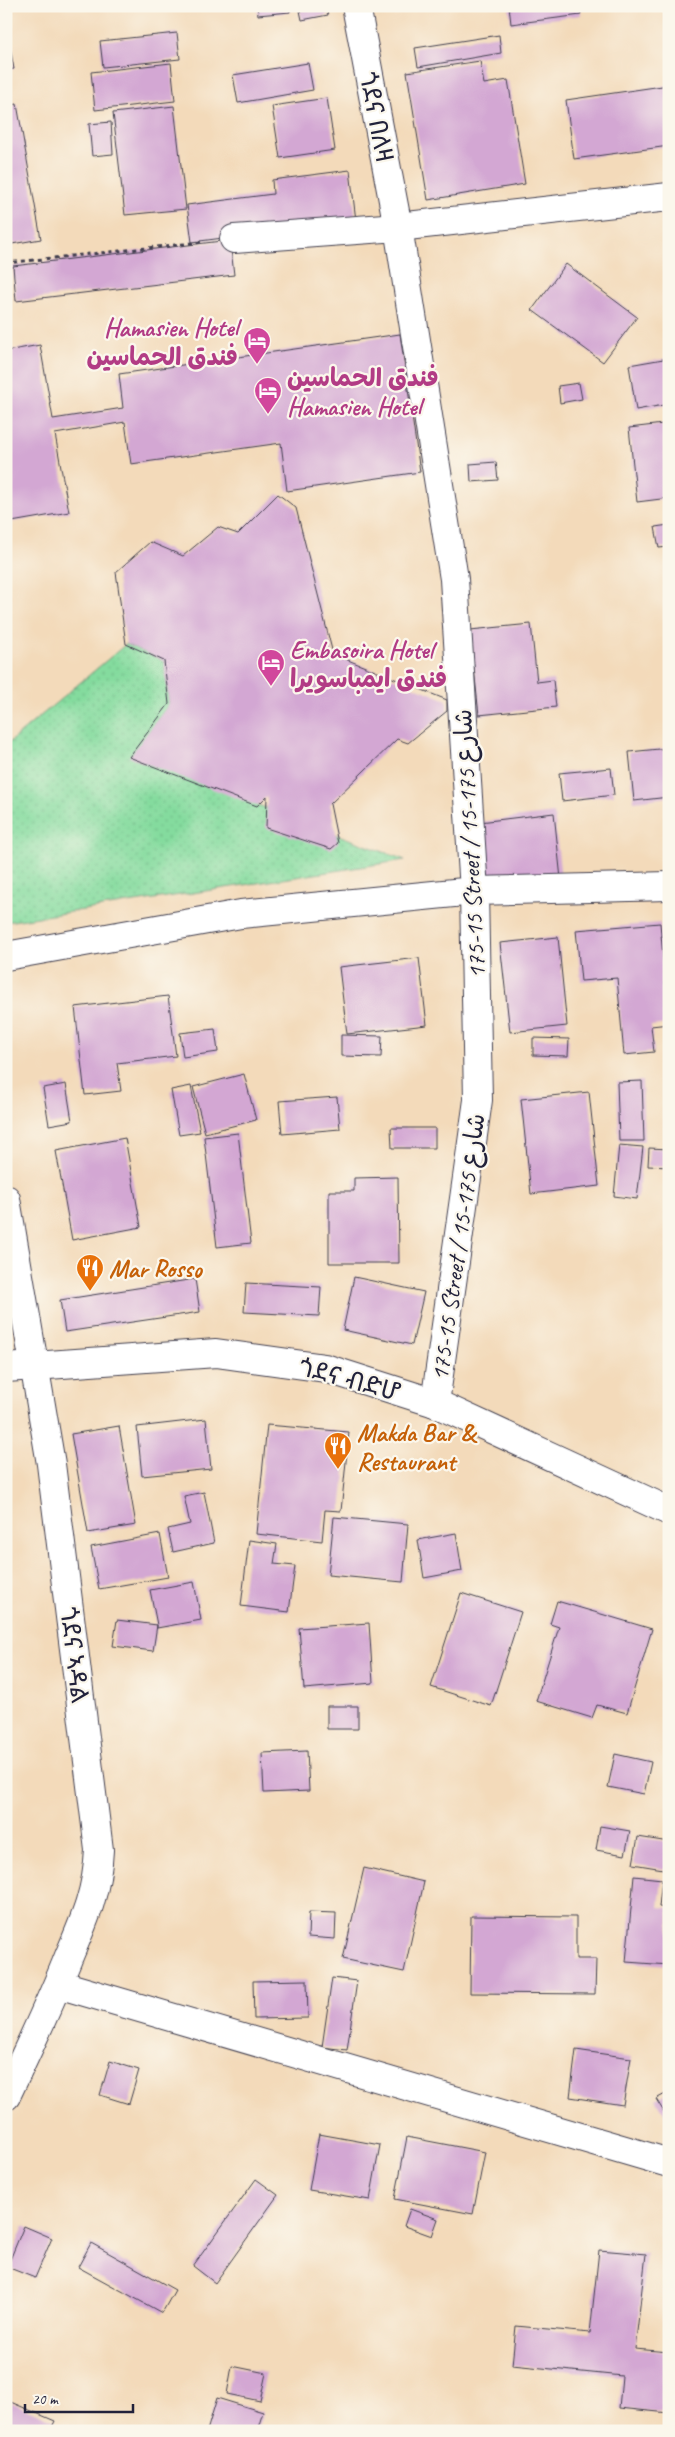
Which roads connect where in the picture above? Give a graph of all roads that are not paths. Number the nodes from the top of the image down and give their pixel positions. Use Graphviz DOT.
graph roads {
  1 [pos="356,6"];
  2 [pos="669,197"];
  3 [pos="398,227"];
  4 [pos="234,238"];
  5 [pos="669,886"];
  6 [pos="474,891"];
  7 [pos="6,956"];
  8 [pos="6,1199"];
  9 [pos="33,1365"];
  10 [pos="6,1368"];
  11 [pos="435,1403"];
  12 [pos="669,1511"];
  13 [pos="58,1984"];
  14 [pos="6,2096"];
  15 [pos="669,2163"];
  1 -- 3 [label="street, ጎደና በለዛ"];
  2 -- 3 [label="street"];
  3 -- 4 [label="street"];
  3 -- 6 [label="street, 175-15 Street / شارع 175-15"];
  5 -- 6 [label="street"];
  6 -- 7 [label="street"];
  6 -- 11 [label="street, 175-15 Street / شارع 175-15"];
  8 -- 9 [label="street, ጎደና ኣዳል"];
  9 -- 10 [label="street, ጎደና ብድሆ"];
  9 -- 11 [label="street, ጎደና ብድሆ"];
  9 -- 13 [label="street, ጎደና ኣዳል"];
  11 -- 12 [label="street, ጎደና ብድሆ"];
  13 -- 14 [label="street, ጎደና ኣዳል"];
  13 -- 15 [label="street"];
}
